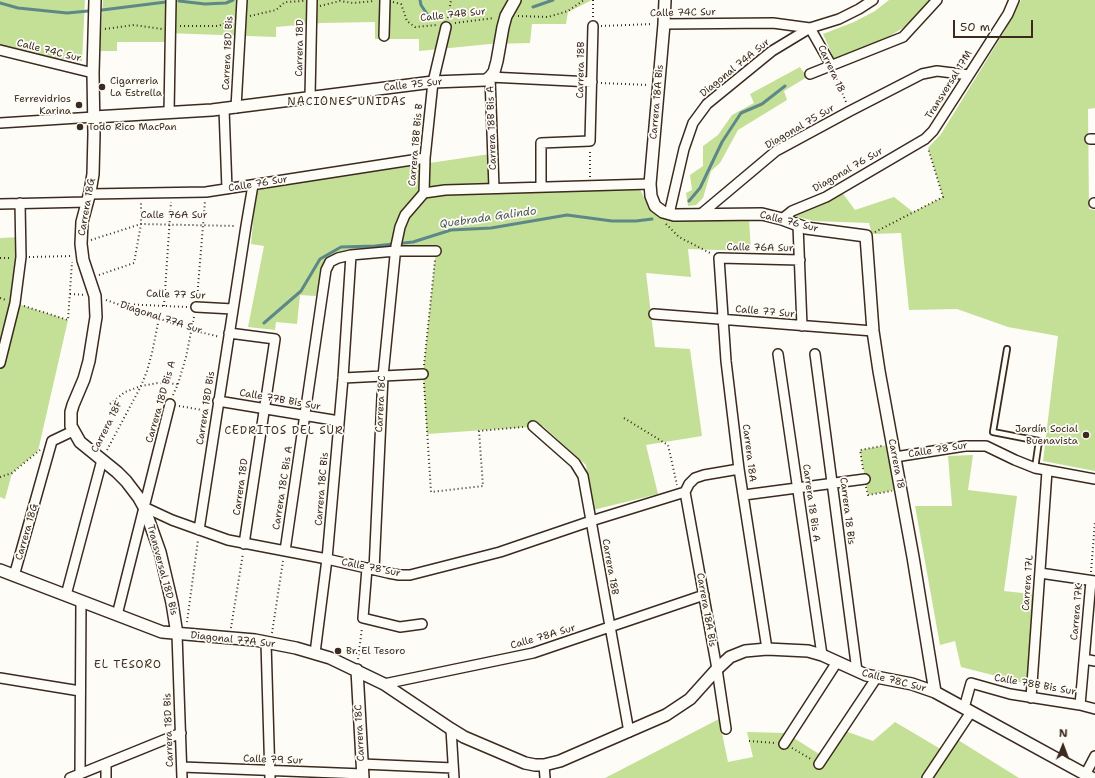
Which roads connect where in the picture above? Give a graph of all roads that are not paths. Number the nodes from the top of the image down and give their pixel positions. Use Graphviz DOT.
graph roads {
  1 [pos="95,0"];
  2 [pos="171,0"];
  3 [pos="242,0"];
  4 [pos="385,0"];
  5 [pos="514,0"];
  6 [pos="665,0"];
  7 [pos="873,0"];
  8 [pos="937,0"];
  9 [pos="1014,0"];
  10 [pos="312,3"];
  11 [pos="664,24"];
  12 [pos="446,26"];
  13 [pos="593,26"];
  14 [pos="810,28"];
  15 [pos="384,36"];
  16 [pos="0,50"];
  17 [pos="831,65"];
  18 [pos="93,74"];
  19 [pos="810,74"];
  20 [pos="969,75"];
  21 [pos="490,77"];
  22 [pos="433,82"];
  23 [pos="592,82"];
  24 [pos="310,97"];
  25 [pos="230,108"];
  26 [pos="169,113"];
  27 [pos="94,117"];
  28 [pos="0,123"];
  29 [pos="925,139"];
  30 [pos="425,158"];
  31 [pos="650,184"];
  32 [pos="253,185"];
  33 [pos="541,187"];
  34 [pos="494,188"];
  35 [pos="227,189"];
  36 [pos="424,193"];
  37 [pos="89,198"];
  38 [pos="20,203"];
  39 [pos="0,204"];
  40 [pos="666,213"];
  41 [pos="701,214"];
  42 [pos="782,219"];
  43 [pos="798,225"];
  44 [pos="866,236"];
  45 [pos="396,245"];
  46 [pos="436,251"];
  47 [pos="351,255"];
  48 [pos="719,258"];
  49 [pos="800,260"];
  50 [pos="196,307"];
  51 [pos="233,308"];
  52 [pos="654,314"];
  53 [pos="724,319"];
  54 [pos="802,326"];
  55 [pos="873,331"];
  56 [pos="228,336"];
  57 [pos="1007,349"];
  58 [pos="778,354"];
  59 [pos="815,354"];
  60 [pos="0,363"];
  61 [pos="423,374"];
  62 [pos="383,376"];
  63 [pos="343,378"];
  64 [pos="218,401"];
  65 [pos="170,404"];
  66 [pos="264,409"];
  67 [pos="306,416"];
  68 [pos="339,421"];
  69 [pos="533,426"];
  70 [pos="73,431"];
  71 [pos="895,457"];
  72 [pos="102,460"];
  73 [pos="1035,468"];
  74 [pos="739,469"];
  75 [pos="1047,471"];
  76 [pos="865,479"];
  77 [pos="1095,479"];
  78 [pos="832,483"];
  79 [pos="798,488"];
  80 [pos="682,493"];
  81 [pos="744,495"];
  82 [pos="144,507"];
  83 [pos="591,521"];
  84 [pos="199,530"];
  85 [pos="244,544"];
  86 [pos="285,551"];
  87 [pos="327,560"];
  88 [pos="370,569"];
  89 [pos="0,570"];
  90 [pos="1040,573"];
  91 [pos="14,576"];
  92 [pos="1093,581"];
  93 [pos="66,595"];
  94 [pos="704,595"];
  95 [pos="81,601"];
  96 [pos="117,615"];
  97 [pos="422,624"];
  98 [pos="610,628"];
  99 [pos="181,634"];
  100 [pos="268,642"];
  101 [pos="767,649"];
  102 [pos="315,653"];
  103 [pos="822,655"];
  104 [pos="1084,659"];
  105 [pos="1095,661"];
  106 [pos="837,662"];
  107 [pos="717,669"];
  108 [pos="357,670"];
  109 [pos="857,671"];
  110 [pos="0,678"];
  111 [pos="877,678"];
  112 [pos="384,684"];
  113 [pos="80,691"];
  114 [pos="935,692"];
  115 [pos="1031,698"];
  116 [pos="1080,705"];
  117 [pos="1095,709"];
  118 [pos="968,710"];
  119 [pos="451,729"];
  120 [pos="726,729"];
  121 [pos="629,732"];
  122 [pos="180,733"];
  123 [pos="784,744"];
  124 [pos="1095,756"];
  125 [pos="106,764"];
  126 [pos="819,764"];
  127 [pos="544,765"];
  128 [pos="182,767"];
  129 [pos="453,768"];
  130 [pos="363,772"];
  131 [pos="80,774"];
  132 [pos="270,774"];
  133 [pos="1089,776"];
  134 [pos="70,778"];
  135 [pos="106,778"];
  136 [pos="182,778"];
  137 [pos="454,778"];
  138 [pos="545,778"];
  139 [pos="927,778"];
  1 -- 18 [label="street, Carrera 18G"];
  2 -- 26 [label="street"];
  3 -- 25 [label="street, Carrera 18D Bis"];
  4 -- 15 [label="street"];
  5 -- 21 [label="street, Carrera 18B Bis A"];
  6 -- 11 [label="street, Carrera 18A Bis"];
  7 -- 14 [label="street, Diagonal 74A Sur"];
  8 -- 17 [label="street"];
  9 -- 20 [label="street, Transversal 17M"];
  10 -- 24 [label="street, Carrera 18D"];
  11 -- 14 [label="street, Calle 74C Sur"];
  11 -- 31 [label="street, Carrera 18A Bis"];
  12 -- 22 [label="street, Carrera 18B Bis B"];
  13 -- 23 [label="street, Carrera 18B"];
  14 -- 17 [label="street, Carrera 18"];
  14 -- 40 [label="street, Diagonal 74A Sur"];
  16 -- 18 [label="street, Calle 74C Sur"];
  17 -- 19 [label="street"];
  18 -- 27 [label="street, Carrera 18G"];
  20 -- 29 [label="street, Transversal 17M"];
  20 -- 41 [label="street, Diagonal 75 Sur"];
  21 -- 22 [label="street, Calle 75 Sur"];
  21 -- 23 [label="street, Calle 75 Sur"];
  21 -- 34 [label="street, Carrera 18B Bis A"];
  22 -- 24 [label="street, Calle 75 Sur"];
  22 -- 30 [label="street, Carrera 18B Bis B"];
  23 -- 33 [label="street, Carrera 18B"];
  24 -- 25 [label="street, Calle 75 Sur"];
  25 -- 26 [label="street, Calle 75 Sur"];
  25 -- 35 [label="street, Carrera 18D Bis"];
  26 -- 27 [label="street, Calle 75 Sur"];
  27 -- 28 [label="street, Calle 75 Sur"];
  27 -- 37 [label="street, Carrera 18G"];
  29 -- 42 [label="street, Diagonal 76 Sur"];
  30 -- 32 [label="street, Calle 76 Sur"];
  30 -- 36 [label="street, Carrera 18B Bis B"];
  31 -- 33 [label="street"];
  31 -- 40 [label="street, Carrera 18A Bis"];
  32 -- 35 [label="street, Calle 76 Sur"];
  32 -- 51 [label="street, Carrera 18D Bis"];
  33 -- 34 [label="street"];
  34 -- 36 [label="street"];
  35 -- 37 [label="street, Calle 76 Sur"];
  36 -- 45 [label="street, Carrera 18B Bis B"];
  37 -- 38 [label="street, Calle 76 Sur"];
  37 -- 70 [label="street, Carrera 18G"];
  38 -- 39 [label="street, Calle 76 Sur"];
  38 -- 60 [label="street"];
  40 -- 41 [label="street, Calle 76 Sur"];
  41 -- 42 [label="street, Calle 76 Sur"];
  42 -- 43 [label="street, Calle 76 Sur"];
  43 -- 44 [label="street, Calle 76 Sur"];
  43 -- 49 [label="street"];
  44 -- 55 [label="street, Carrera 18"];
  45 -- 46 [label="street"];
  45 -- 47 [label="street"];
  45 -- 62 [label="street, Carrera 18C"];
  47 -- 63 [label="street, Carrera 18C Bis"];
  47 -- 67 [label="street, Carrera 18C Bis A"];
  48 -- 49 [label="street, Calle 76A Sur"];
  48 -- 53 [label="street, Carrera 18A"];
  49 -- 54 [label="street"];
  50 -- 51 [label="street, Calle 77 Sur"];
  51 -- 56 [label="street, Carrera 18D Bis"];
  52 -- 53 [label="street, Calle 77 Sur"];
  53 -- 54 [label="street, Calle 77 Sur"];
  53 -- 74 [label="street, Carrera 18A"];
  54 -- 55 [label="street, Calle 77 Sur"];
  55 -- 71 [label="street, Carrera 18"];
  56 -- 64 [label="street, Carrera 18D Bis"];
  56 -- 66 [label="street, Carrera 18D"];
  57 -- 73 [label="lane"];
  58 -- 79 [label="street, Carrera 18 Bis A"];
  59 -- 78 [label="street, Carrera 18 Bis"];
  61 -- 62 [label="street"];
  62 -- 63 [label="street"];
  62 -- 88 [label="street, Carrera 18C"];
  63 -- 68 [label="street, Carrera 18C Bis"];
  64 -- 66 [label="street, Calle 77B Bis Sur"];
  64 -- 84 [label="street, Carrera 18D Bis"];
  65 -- 82 [label="street, Carrera 18D Bis A"];
  66 -- 67 [label="street, Calle 77B Bis Sur"];
  66 -- 85 [label="street, Carrera 18D"];
  67 -- 68 [label="street, Calle 77B Bis Sur"];
  67 -- 86 [label="street, Carrera 18C Bis A"];
  68 -- 87 [label="street, Carrera 18C Bis"];
  69 -- 83 [label="street, Carrera 18B"];
  70 -- 72 [label="street"];
  70 -- 91 [label="street, Carrera 18G"];
  71 -- 73 [label="street, Calle 78 Sur"];
  71 -- 114 [label="street, Carrera 18"];
  72 -- 82 [label="street"];
  72 -- 93 [label="street, Carrera 18F"];
  73 -- 75 [label="street, Calle 78 Sur"];
  74 -- 80 [label="street"];
  74 -- 81 [label="street, Carrera 18A"];
  75 -- 77 [label="street, Calle 78 Sur"];
  75 -- 90 [label="street, Carrera 17L"];
  76 -- 78 [label="street"];
  78 -- 79 [label="street"];
  78 -- 109 [label="street, Carrera 18 Bis"];
  79 -- 81 [label="street"];
  79 -- 103 [label="street, Carrera 18 Bis A"];
  80 -- 83 [label="street, Calle 78 Sur"];
  80 -- 94 [label="street, Carrera 18A Bis"];
  81 -- 101 [label="street, Carrera 18A"];
  82 -- 84 [label="street, Calle 78 Sur"];
  82 -- 96 [label="street, Carrera 18D Bis A"];
  82 -- 99 [label="street, Transversal 18D Bis"];
  83 -- 88 [label="street, Calle 78 Sur"];
  83 -- 98 [label="street, Carrera 18B"];
  84 -- 85 [label="street, Calle 78 Sur"];
  85 -- 86 [label="street, Calle 78 Sur"];
  86 -- 87 [label="street, Calle 78 Sur"];
  87 -- 88 [label="street, Calle 78 Sur"];
  87 -- 102 [label="street, Carrera 18C Bis"];
  88 -- 97 [label="street, Carrera 18C"];
  89 -- 91 [label="street, Diagonal 77A Sur"];
  90 -- 92 [label="street"];
  90 -- 115 [label="street, Carrera 17L"];
  91 -- 93 [label="street, Diagonal 77A Sur"];
  92 -- 104 [label="street, Carrera 17K"];
  93 -- 95 [label="street, Diagonal 77A Sur"];
  94 -- 98 [label="street, Calle 78A Sur"];
  94 -- 107 [label="street, Carrera 18A Bis"];
  95 -- 96 [label="street, Diagonal 77A Sur"];
  95 -- 113 [label="street"];
  96 -- 99 [label="street, Diagonal 77A Sur"];
  98 -- 112 [label="street, Calle 78A Sur"];
  98 -- 121 [label="street, Carrera 18B"];
  99 -- 100 [label="street, Diagonal 77A Sur"];
  99 -- 122 [label="street, Carrera 18D Bis"];
  100 -- 102 [label="street, Diagonal 77A Sur"];
  100 -- 132 [label="street"];
  101 -- 103 [label="street, Calle 78C Sur"];
  101 -- 107 [label="street, Calle 78C Sur"];
  102 -- 108 [label="street, Diagonal 77A Sur"];
  103 -- 106 [label="street, Calle 78C Sur"];
  104 -- 105 [label="street"];
  104 -- 116 [label="street, Carrera 17K"];
  106 -- 109 [label="street, Calle 78C Sur"];
  106 -- 123 [label="street"];
  107 -- 120 [label="street, Carrera 18A Bis"];
  107 -- 121 [label="street, Calle 78C Sur"];
  108 -- 112 [label="street, Diagonal 77A Sur"];
  108 -- 130 [label="street, Carrera 18C"];
  109 -- 111 [label="street, Calle 78C Sur"];
  110 -- 113 [label="street"];
  111 -- 114 [label="street, Calle 78C Sur"];
  111 -- 126 [label="street"];
  112 -- 119 [label="street, Diagonal 77A Sur"];
  113 -- 131 [label="street"];
  114 -- 118 [label="street, Calle 78C Sur"];
  115 -- 116 [label="street, Calle 78B Bis Sur"];
  115 -- 118 [label="street, Calle 78B Bis Sur"];
  116 -- 117 [label="street, Calle 78B Bis Sur"];
  118 -- 133 [label="street, Calle 78C Sur"];
  118 -- 139 [label="street"];
  119 -- 127 [label="street, Diagonal 77A Sur"];
  119 -- 129 [label="street"];
  121 -- 127 [label="street, Calle 78C Sur"];
  122 -- 125 [label="street"];
  122 -- 128 [label="street, Carrera 18D Bis"];
  124 -- 133 [label="street"];
  125 -- 131 [label="street"];
  125 -- 135 [label="street"];
  127 -- 138 [label="street"];
  128 -- 132 [label="street, Calle 79 Sur"];
  128 -- 136 [label="street, Carrera 18D Bis"];
  129 -- 130 [label="street, Calle 79 Sur"];
  129 -- 137 [label="street"];
  130 -- 132 [label="street, Calle 79 Sur"];
  131 -- 134 [label="street"];
}
